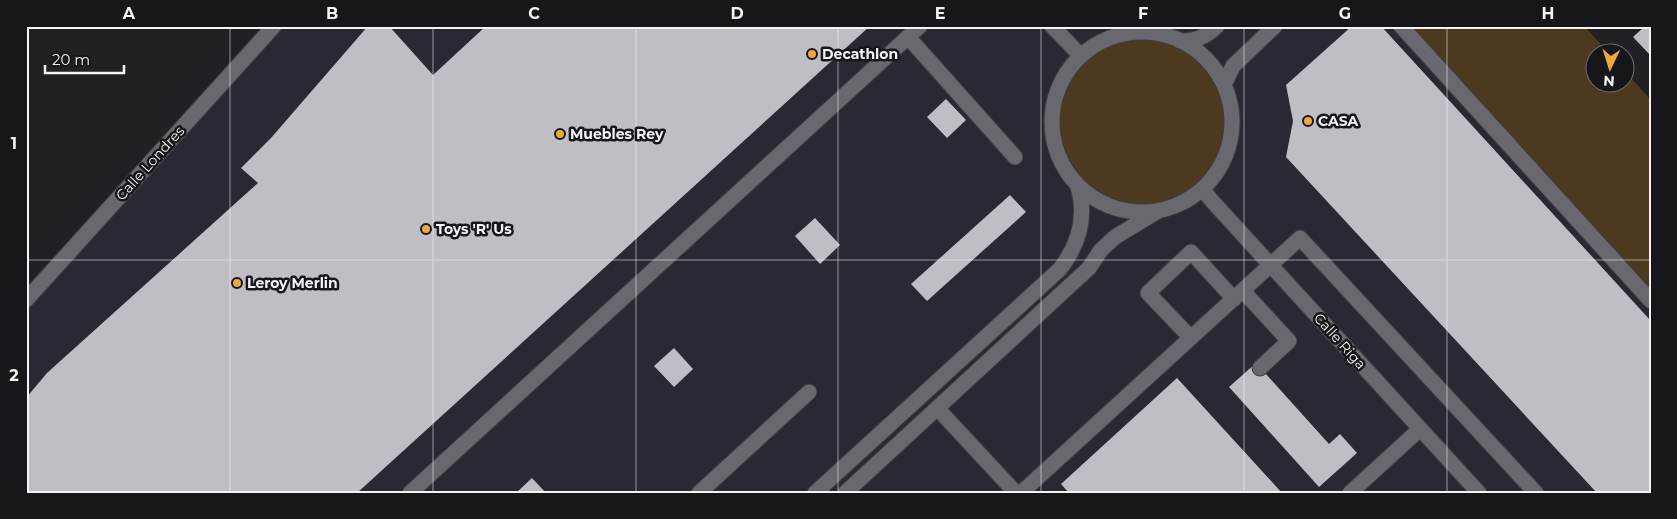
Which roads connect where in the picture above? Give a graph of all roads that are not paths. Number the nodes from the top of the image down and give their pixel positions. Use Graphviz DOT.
graph roads {
  1 [pos="274,26"];
  2 [pos="920,26"];
  3 [pos="1052,26"];
  4 [pos="1217,26"];
  5 [pos="1275,26"];
  6 [pos="1401,26"];
  7 [pos="908,37"];
  8 [pos="1180,41"];
  9 [pos="1081,56"];
  10 [pos="1224,85"];
  11 [pos="1014,157"];
  12 [pos="1077,184"];
  13 [pos="1202,188"];
  14 [pos="1160,210"];
  15 [pos="1271,265"];
  16 [pos="1238,295"];
  17 [pos="26,300"];
  18 [pos="1651,301"];
  19 [pos="1191,338"];
  20 [pos="1260,368"];
  21 [pos="810,392"];
  22 [pos="936,408"];
  23 [pos="1420,429"];
  24 [pos="1022,492"];
  25 [pos="410,493"];
  26 [pos="699,493"];
  27 [pos="815,493"];
  28 [pos="845,493"];
  29 [pos="1350,493"];
  30 [pos="1479,493"];
  31 [pos="1536,493"];
  1 -- 17 [label="street, Calle Londres"];
  2 -- 7 [label="street"];
  3 -- 9 [label="street"];
  4 -- 8 [label="street"];
  5 -- 10 [label="street"];
  6 -- 18 [label="street"];
  7 -- 11 [label="street"];
  7 -- 25 [label="street"];
  8 -- 9 [label="street"];
  8 -- 10 [label="street"];
  9 -- 12 [label="street"];
  10 -- 13 [label="street"];
  12 -- 14 [label="street"];
  12 -- 27 [label="street"];
  13 -- 14 [label="street"];
  13 -- 15 [label="street, Calle Riga"];
  14 -- 22 [label="street"];
  15 -- 16 [label="street"];
  15 -- 23 [label="street, Calle Riga"];
  15 -- 31 [label="street"];
  16 -- 19 [label="street"];
  16 -- 19 [label="street"];
  16 -- 20 [label="street"];
  19 -- 24 [label="street"];
  21 -- 26 [label="street"];
  22 -- 24 [label="street"];
  22 -- 28 [label="street"];
  23 -- 29 [label="street"];
  23 -- 30 [label="street, Calle Riga"];
}
